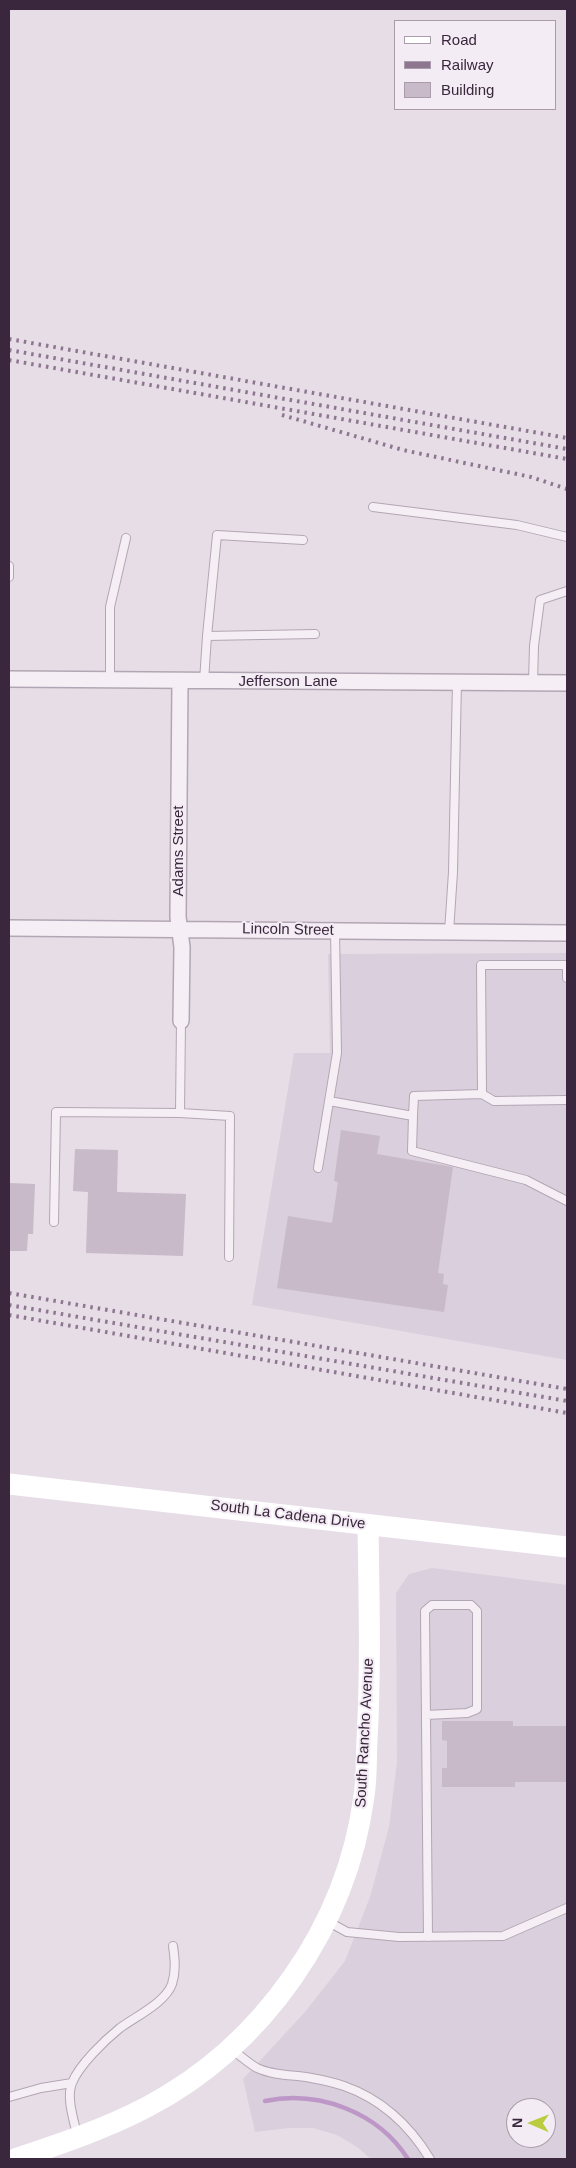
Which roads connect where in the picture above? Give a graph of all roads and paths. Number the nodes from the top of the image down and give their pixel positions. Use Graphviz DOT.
graph roads {
  1 [pos="373,507"];
  2 [pos="567,537"];
  3 [pos="126,538"];
  4 [pos="303,540"];
  5 [pos="9,566"];
  6 [pos="9,577"];
  7 [pos="567,592"];
  8 [pos="315,634"];
  9 [pos="207,636"];
  10 [pos="9,679"];
  11 [pos="110,680"];
  12 [pos="180,681"];
  13 [pos="204,681"];
  14 [pos="457,682"];
  15 [pos="533,683"];
  16 [pos="567,683"];
  17 [pos="9,928"];
  18 [pos="180,930"];
  19 [pos="335,931"];
  20 [pos="449,932"];
  21 [pos="567,933"];
  22 [pos="567,965"];
  23 [pos="567,978"];
  24 [pos="181,1021"];
  25 [pos="482,1094"];
  26 [pos="567,1100"];
  27 [pos="329,1101"];
  28 [pos="180,1113"];
  29 [pos="413,1116"];
  30 [pos="318,1168"];
  31 [pos="567,1201"];
  32 [pos="54,1222"];
  33 [pos="229,1257"];
  34 [pos="9,1484"];
  35 [pos="368,1525"];
  36 [pos="567,1547"];
  37 [pos="426,1715"];
  38 [pos="567,1908"];
  39 [pos="326,1920"];
  40 [pos="428,1936"];
  41 [pos="173,1946"];
  42 [pos="231,2049"];
  43 [pos="72,2083"];
  44 [pos="9,2097"];
  45 [pos="77,2137"];
  46 [pos="15,2159"];
  47 [pos="430,2159"];
  1 -- 2 [label="lane"];
  3 -- 11 [label="lane"];
  4 -- 9 [label="lane"];
  5 -- 6 [label="lane"];
  7 -- 15 [label="lane"];
  8 -- 9 [label="lane"];
  9 -- 13 [label="lane"];
  10 -- 11 [label="street, Jefferson Lane"];
  11 -- 12 [label="street, Jefferson Lane"];
  12 -- 13 [label="street, Jefferson Lane"];
  12 -- 18 [label="street, Adams Street"];
  13 -- 14 [label="street, Jefferson Lane"];
  14 -- 15 [label="street, Jefferson Lane"];
  14 -- 20 [label="lane"];
  15 -- 16 [label="street, Jefferson Lane"];
  17 -- 18 [label="street, Lincoln Street"];
  18 -- 19 [label="street, Lincoln Street"];
  18 -- 24 [label="street, Adams Street"];
  19 -- 20 [label="street, Lincoln Street"];
  19 -- 27 [label="lane"];
  20 -- 21 [label="street, Lincoln Street"];
  22 -- 23 [label="lane"];
  22 -- 25 [label="lane"];
  24 -- 28 [label="lane"];
  25 -- 26 [label="lane"];
  25 -- 29 [label="lane"];
  27 -- 29 [label="lane"];
  27 -- 30 [label="lane"];
  28 -- 32 [label="lane"];
  28 -- 33 [label="lane"];
  29 -- 31 [label="lane"];
  34 -- 35 [label="main road, South La Cadena Drive"];
  35 -- 36 [label="main road, South La Cadena Drive"];
  35 -- 39 [label="main road, South Rancho Avenue"];
  37 -- 37 [label="lane"];
  37 -- 40 [label="lane"];
  38 -- 40 [label="lane"];
  39 -- 40 [label="lane"];
  39 -- 42 [label="main road, South Rancho Avenue"];
  41 -- 43 [label="lane"];
  42 -- 45 [label="main road, South Rancho Avenue"];
  42 -- 47 [label="lane"];
  43 -- 44 [label="lane"];
  43 -- 45 [label="lane"];
  45 -- 46 [label="main road, South Rancho Avenue"];
}
